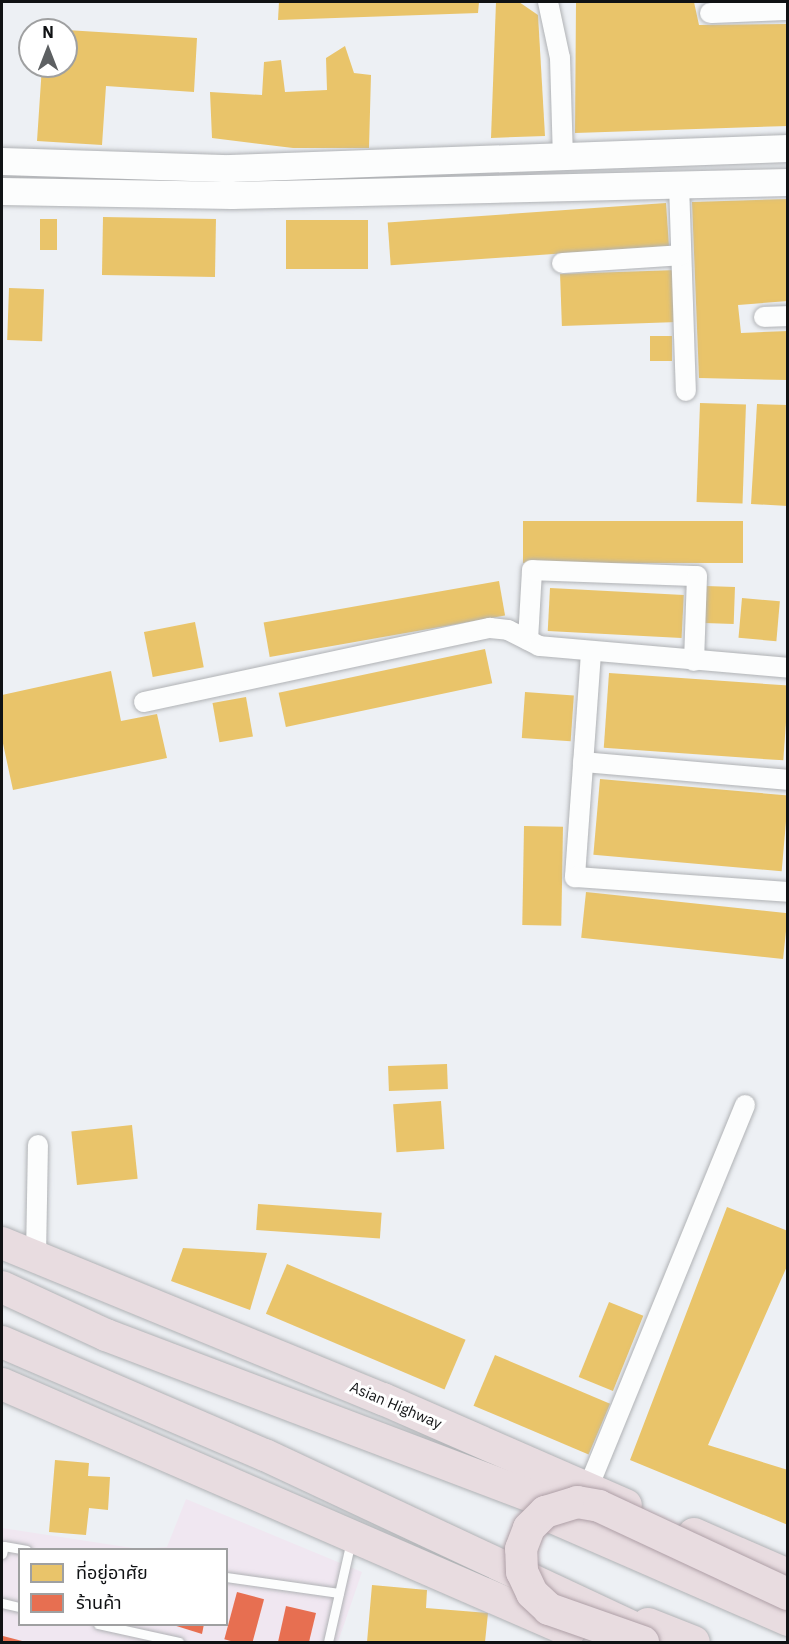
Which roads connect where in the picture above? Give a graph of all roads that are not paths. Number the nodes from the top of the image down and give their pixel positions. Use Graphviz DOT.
graph roads {
  1 [pos="548,2"];
  2 [pos="788,10"];
  3 [pos="710,13"];
  4 [pos="788,148"];
  5 [pos="563,158"];
  6 [pos="2,161"];
  7 [pos="788,182"];
  8 [pos="679,184"];
  9 [pos="2,191"];
  10 [pos="681,255"];
  11 [pos="562,263"];
  12 [pos="788,316"];
  13 [pos="764,317"];
  14 [pos="686,391"];
  15 [pos="528,640"];
  16 [pos="591,653"];
  17 [pos="694,661"];
  18 [pos="788,668"];
  19 [pos="144,702"];
  20 [pos="583,762"];
  21 [pos="788,780"];
  22 [pos="788,892"];
  23 [pos="745,1105"];
  24 [pos="38,1145"];
  25 [pos="2,1243"];
  26 [pos="36,1257"];
  27 [pos="2,1287"];
  28 [pos="2,1342"];
  29 [pos="2,1384"];
  30 [pos="362,1434"];
  31 [pos="588,1488"];
  32 [pos="352,1536"];
  33 [pos="18,1548"];
  34 [pos="2,1554"];
  35 [pos="788,1575"];
  36 [pos="228,1577"];
  37 [pos="535,1579"];
  38 [pos="339,1593"];
  39 [pos="788,1593"];
  40 [pos="2,1603"];
  41 [pos="18,1607"];
  42 [pos="788,1620"];
  43 [pos="107,1626"];
  44 [pos="581,1639"];
  45 [pos="179,1642"];
  46 [pos="328,1642"];
  47 [pos="644,1642"];
  48 [pos="665,1642"];
  49 [pos="694,1642"];
  1 -- 5 [label="street"];
  2 -- 3 [label="street"];
  4 -- 5 [label="main road"];
  5 -- 6 [label="main road"];
  7 -- 8 [label="main road"];
  8 -- 9 [label="main road"];
  8 -- 10 [label="street"];
  10 -- 11 [label="street"];
  10 -- 14 [label="street"];
  12 -- 13 [label="street"];
  15 -- 16 [label="street"];
  15 -- 17 [label="street"];
  15 -- 19 [label="street"];
  16 -- 17 [label="street"];
  16 -- 20 [label="street"];
  17 -- 18 [label="street"];
  20 -- 21 [label="street"];
  20 -- 22 [label="street"];
  23 -- 31 [label="street"];
  24 -- 26 [label="street"];
  25 -- 26 [label="highway, Asian Highway"];
  26 -- 31 [label="highway, Asian Highway"];
  27 -- 30 [label="highway"];
  28 -- 37 [label="highway"];
  29 -- 32 [label="highway"];
  30 -- 39 [label="highway"];
  30 -- 42 [label="highway"];
  31 -- 35 [label="highway, Asian Highway"];
  32 -- 38 [label="lane"];
  32 -- 44 [label="highway"];
  33 -- 34 [label="lane"];
  36 -- 38 [label="lane"];
  37 -- 48 [label="highway"];
  37 -- 49 [label="highway"];
  38 -- 46 [label="lane"];
  39 -- 47 [label="highway, bridge"];
  40 -- 41 [label="lane"];
  43 -- 45 [label="lane"];
}
